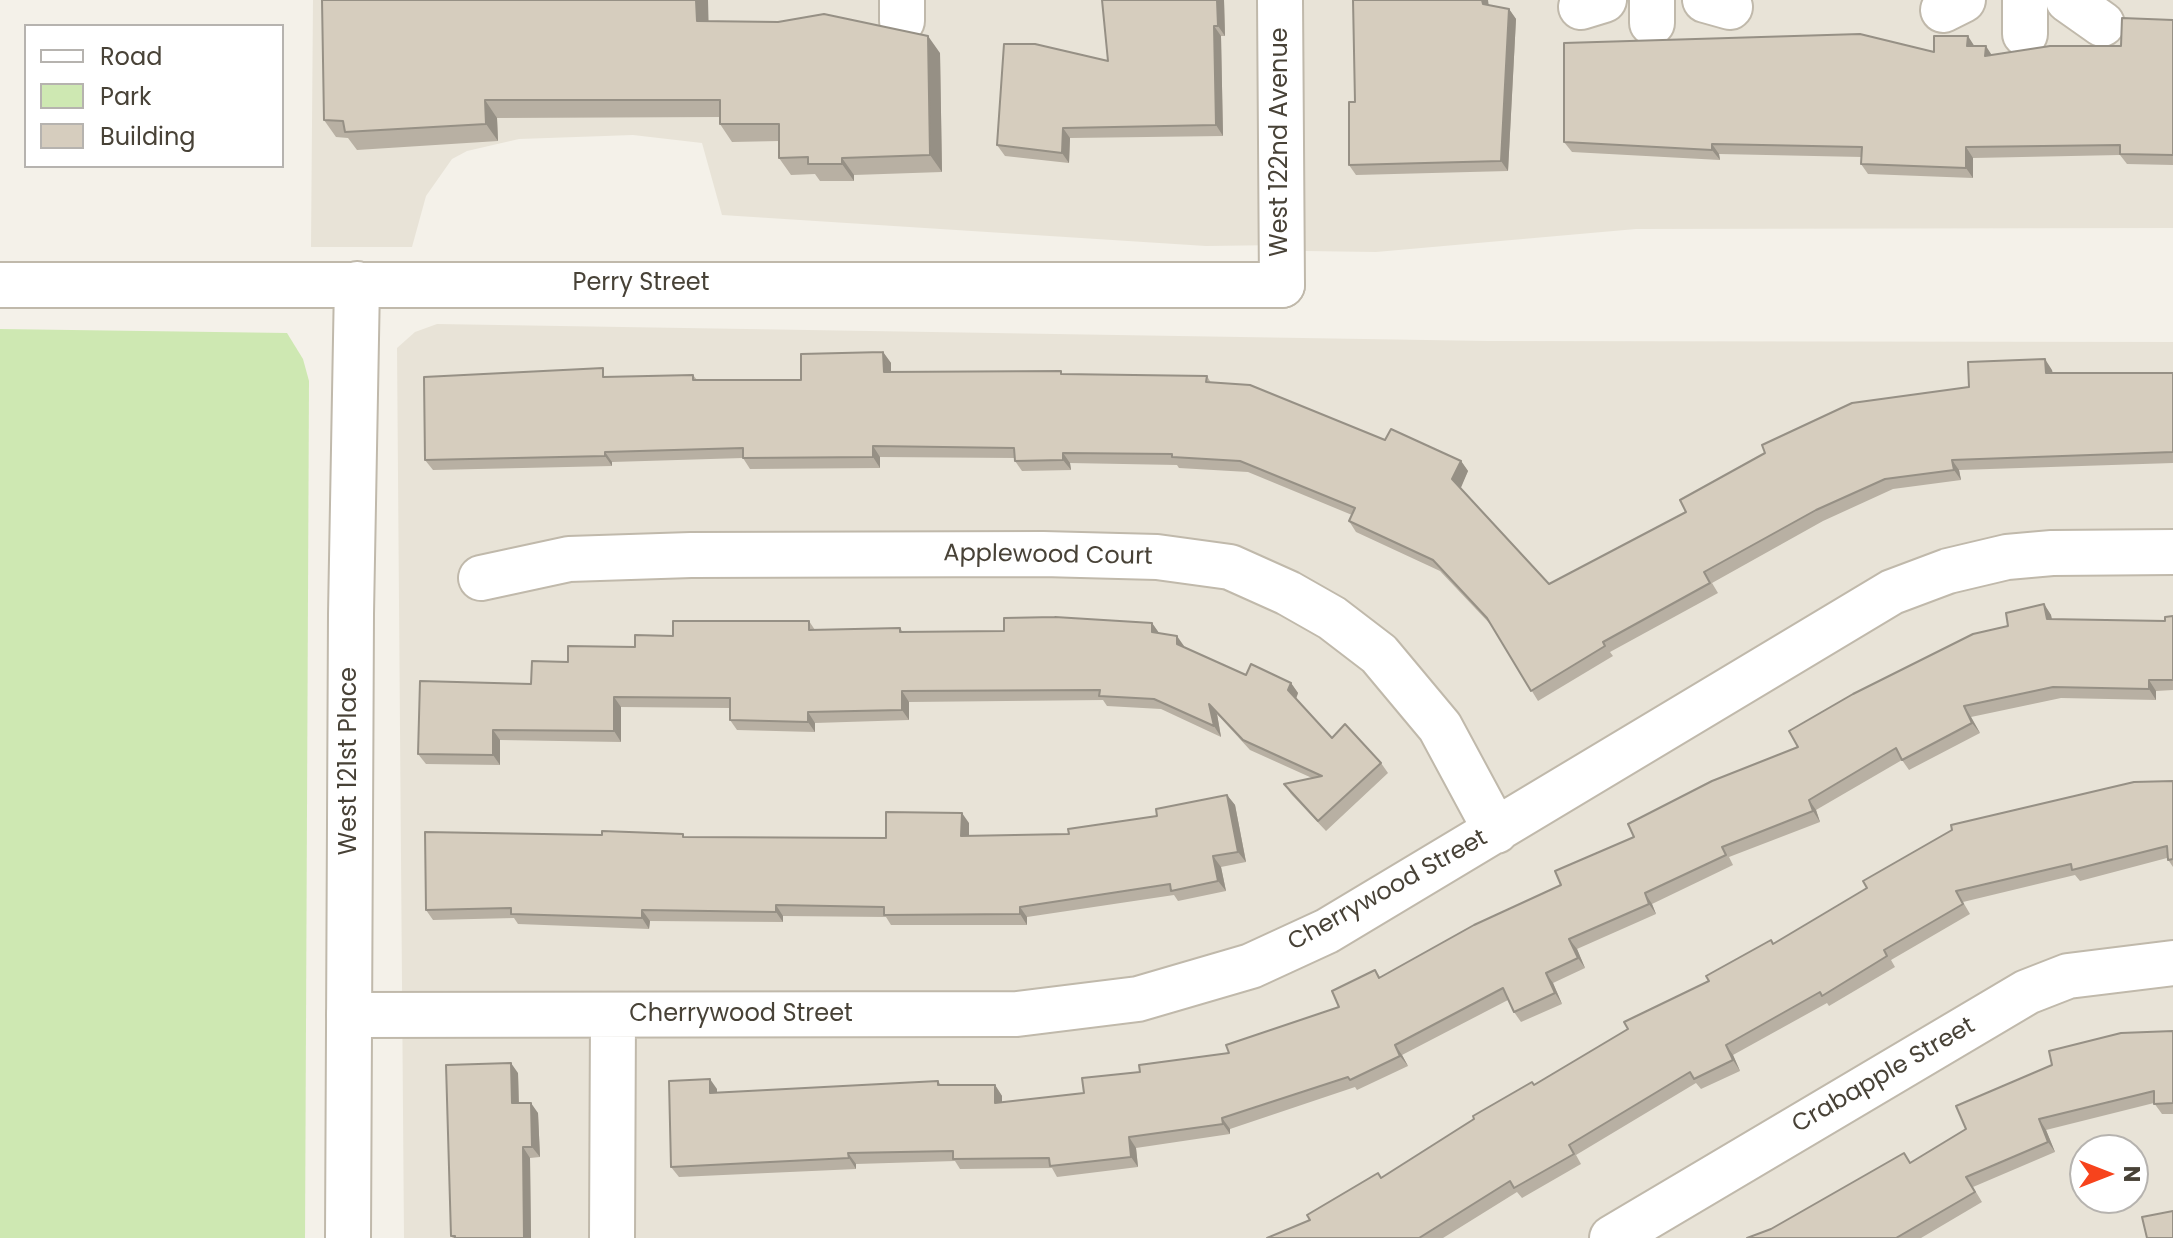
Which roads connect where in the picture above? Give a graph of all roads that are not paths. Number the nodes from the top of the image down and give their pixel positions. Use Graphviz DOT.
graph roads {
  1 [pos="1280,0"];
  2 [pos="357,284"];
  3 [pos="0,285"];
  4 [pos="1282,285"];
  5 [pos="2173,552"];
  6 [pos="481,578"];
  7 [pos="1496,831"];
  8 [pos="2173,963"];
  9 [pos="349,1015"];
  10 [pos="613,1015"];
  11 [pos="348,1238"];
  12 [pos="612,1238"];
  13 [pos="1612,1238"];
  1 -- 4 [label="street, West 122nd Avenue"];
  2 -- 3 [label="street, Perry Street"];
  2 -- 4 [label="street, Perry Street"];
  2 -- 9 [label="street, West 121st Place"];
  5 -- 7 [label="street, Cherrywood Street"];
  6 -- 7 [label="street, Applewood Court"];
  7 -- 10 [label="street, Cherrywood Street"];
  8 -- 13 [label="street, Crabapple Street"];
  9 -- 10 [label="street, Cherrywood Street"];
  9 -- 11 [label="street, West 121st Place"];
  10 -- 12 [label="street"];
}
